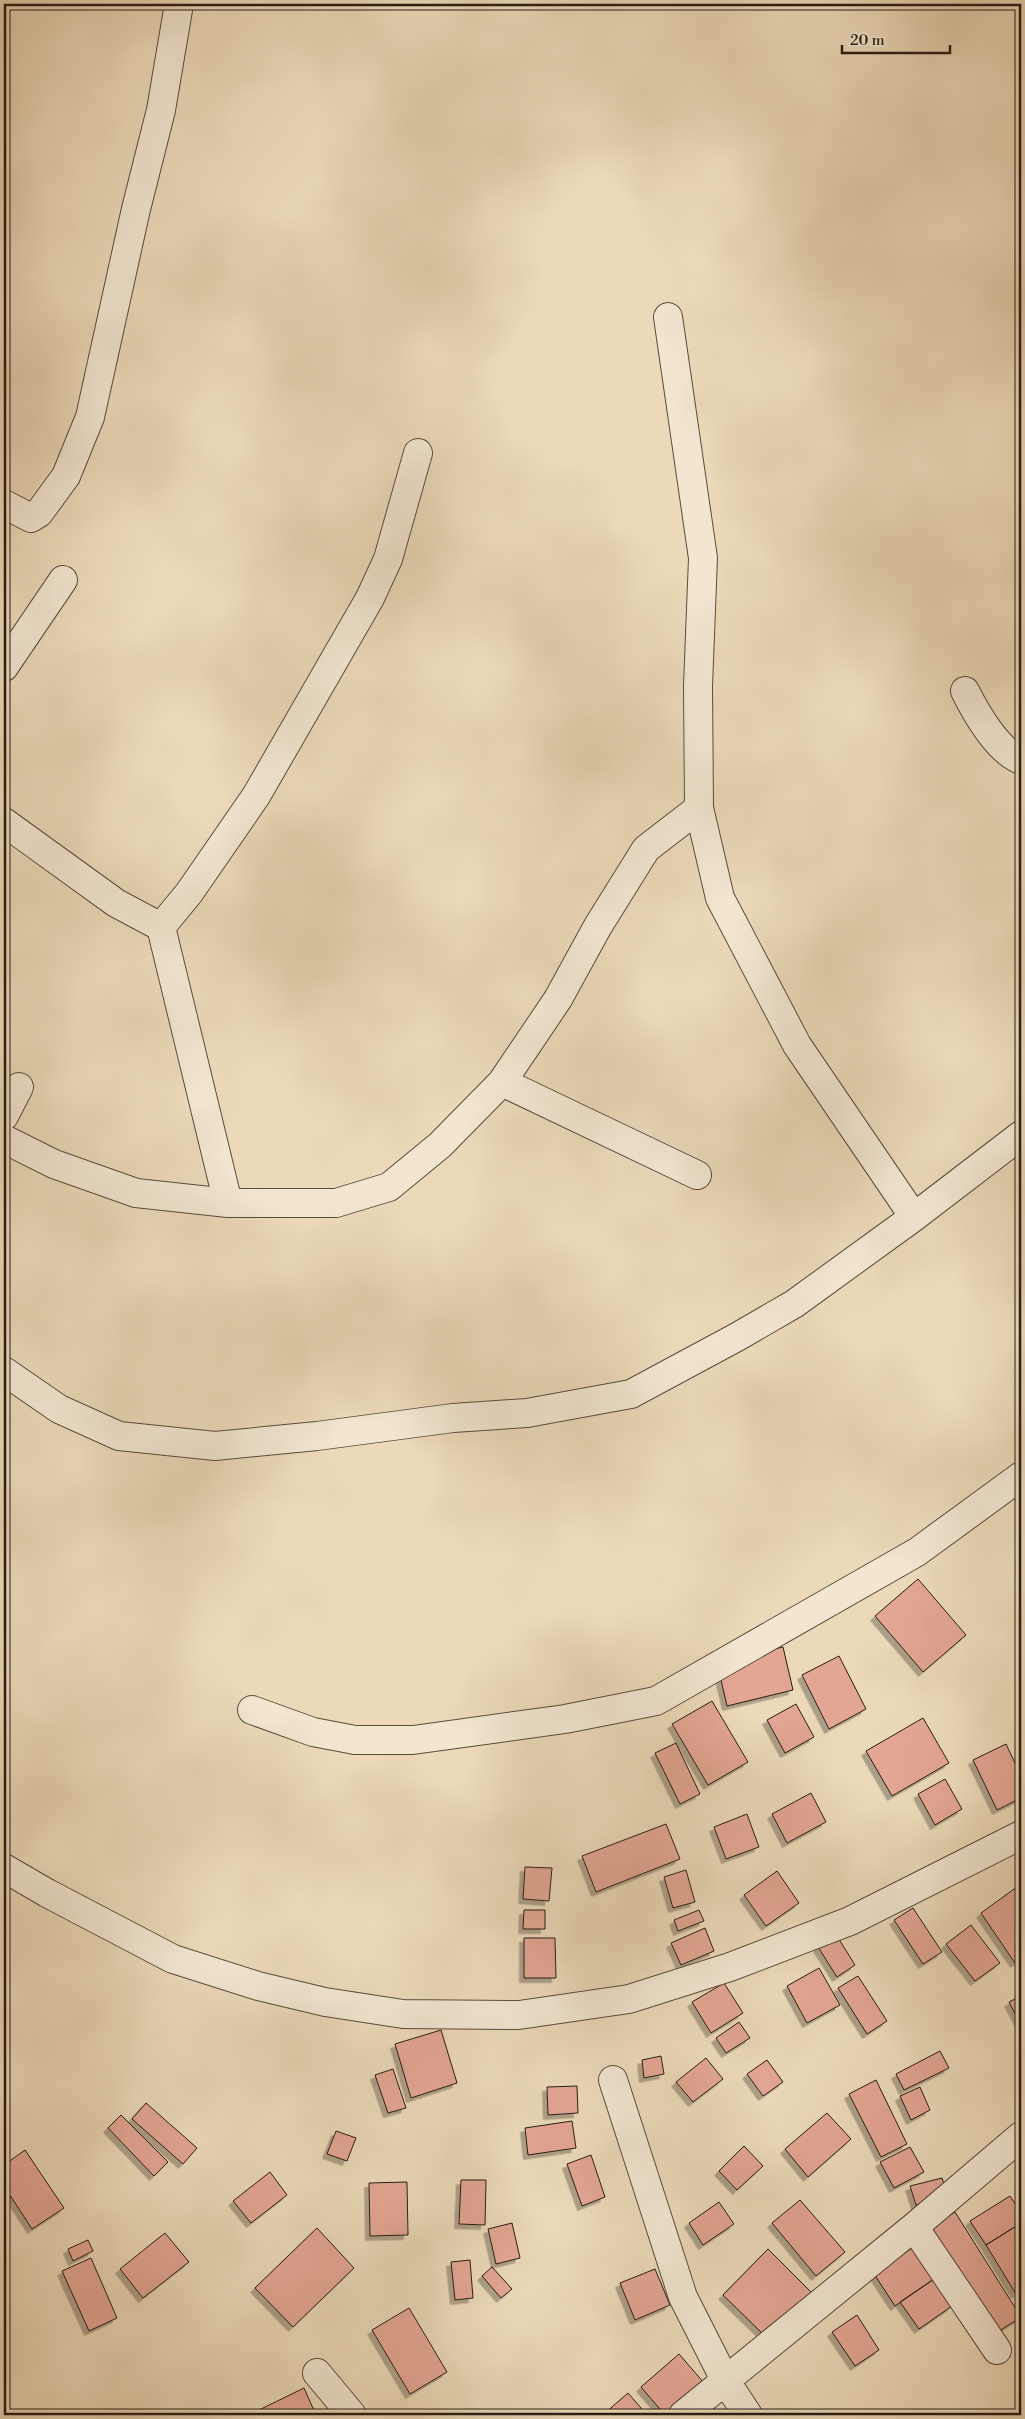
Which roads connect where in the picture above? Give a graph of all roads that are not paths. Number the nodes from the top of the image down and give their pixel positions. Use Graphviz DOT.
graph roads {
  1 [pos="179,4"];
  2 [pos="668,317"];
  3 [pos="418,453"];
  4 [pos="4,504"];
  5 [pos="62,580"];
  6 [pos="4,667"];
  7 [pos="965,691"];
  8 [pos="1021,760"];
  9 [pos="699,808"];
  10 [pos="4,822"];
  11 [pos="161,927"];
  12 [pos="502,1082"];
  13 [pos="19,1087"];
  14 [pos="4,1116"];
  15 [pos="1021,1134"];
  16 [pos="4,1139"];
  17 [pos="698,1174"];
  18 [pos="228,1203"];
  19 [pos="914,1217"];
  20 [pos="4,1371"];
  21 [pos="1021,1476"];
  22 [pos="252,1710"];
  23 [pos="1021,1835"];
  24 [pos="4,1868"];
  25 [pos="613,2080"];
  26 [pos="1021,2136"];
  27 [pos="914,2227"];
  28 [pos="997,2350"];
  29 [pos="317,2373"];
  30 [pos="725,2380"];
  31 [pos="352,2415"];
  32 [pos="684,2415"];
  33 [pos="748,2415"];
  1 -- 4 [label="street"];
  2 -- 9 [label="street"];
  3 -- 11 [label="street"];
  5 -- 6 [label="street"];
  7 -- 8 [label="street"];
  9 -- 12 [label="street"];
  9 -- 19 [label="street"];
  10 -- 11 [label="street"];
  11 -- 18 [label="street"];
  12 -- 17 [label="street"];
  12 -- 18 [label="street"];
  13 -- 14 [label="street"];
  15 -- 19 [label="street"];
  16 -- 18 [label="street"];
  19 -- 20 [label="street"];
  21 -- 22 [label="street"];
  23 -- 24 [label="street"];
  25 -- 30 [label="street"];
  26 -- 27 [label="street"];
  27 -- 28 [label="street"];
  27 -- 30 [label="street"];
  29 -- 31 [label="street"];
  30 -- 32 [label="street"];
  30 -- 33 [label="street"];
}
